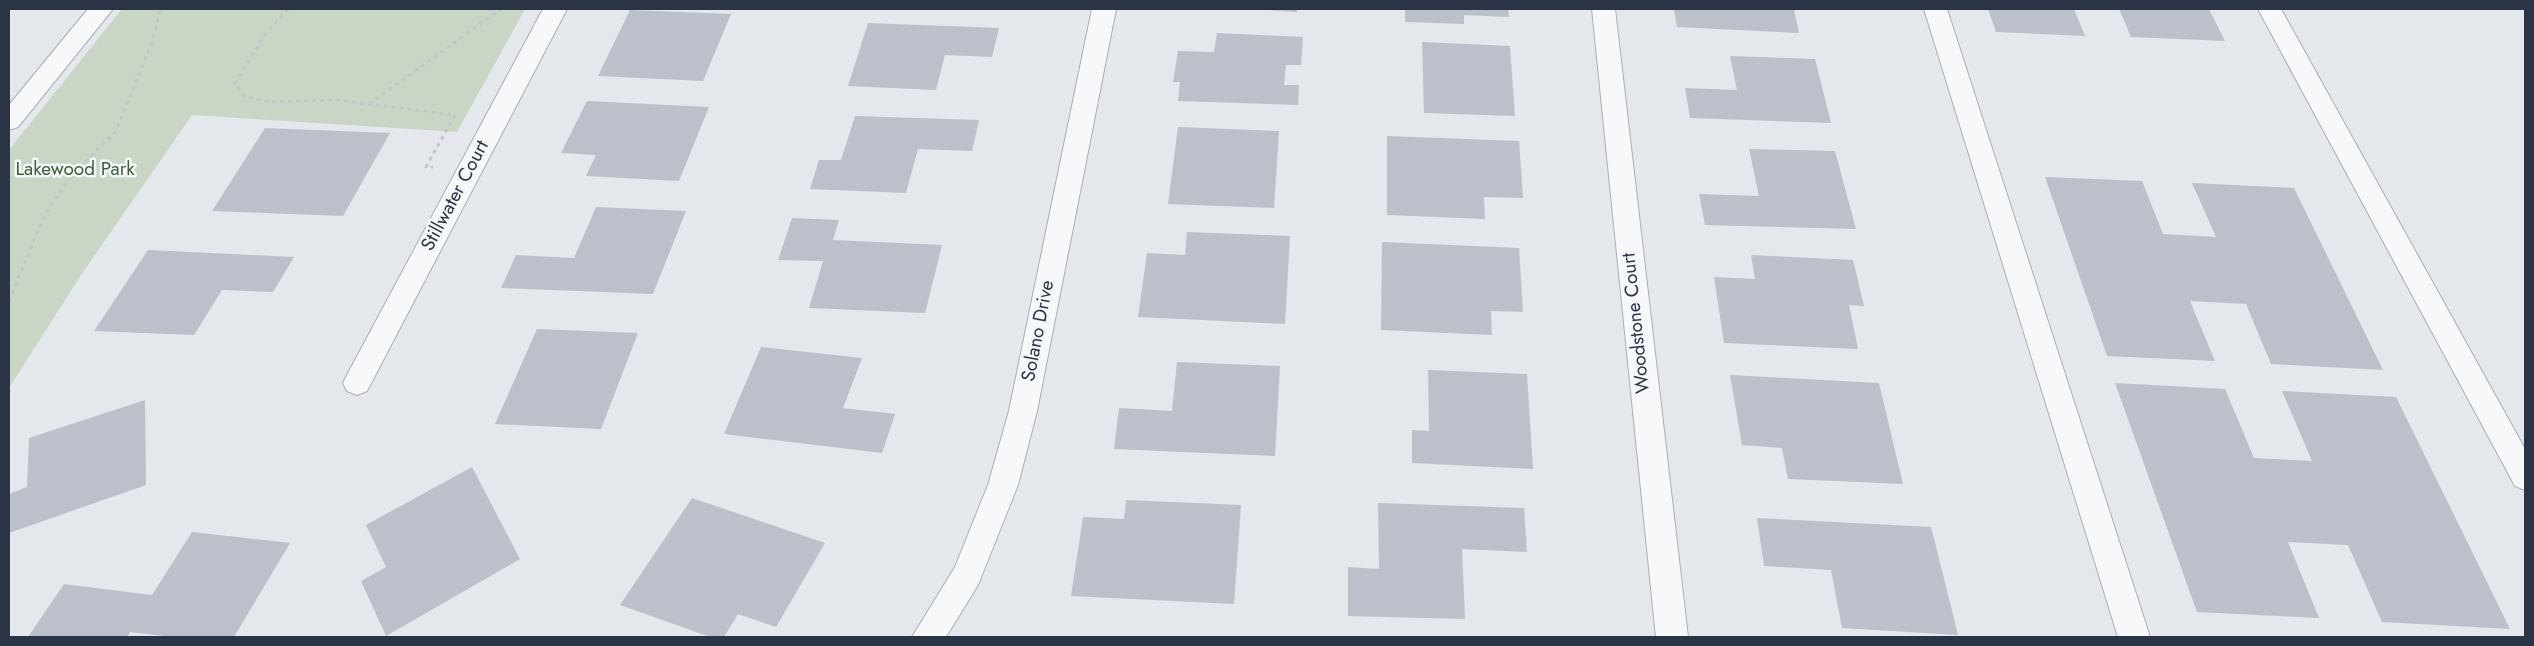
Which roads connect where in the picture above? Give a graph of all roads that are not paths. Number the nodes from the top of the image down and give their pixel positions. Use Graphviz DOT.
graph roads {
  1 [pos="101,9"];
  2 [pos="555,9"];
  3 [pos="1104,9"];
  4 [pos="1603,9"];
  5 [pos="1934,9"];
  6 [pos="2269,9"];
  7 [pos="9,121"];
  8 [pos="357,382"];
  9 [pos="2525,477"];
  10 [pos="928,637"];
  11 [pos="1672,637"];
  12 [pos="2134,637"];
  1 -- 7 [label="street"];
  2 -- 8 [label="street, Stillwater Court"];
  3 -- 10 [label="street, Solano Drive"];
  4 -- 11 [label="street, Woodstone Court"];
  5 -- 12 [label="street"];
  6 -- 9 [label="street"];
}
